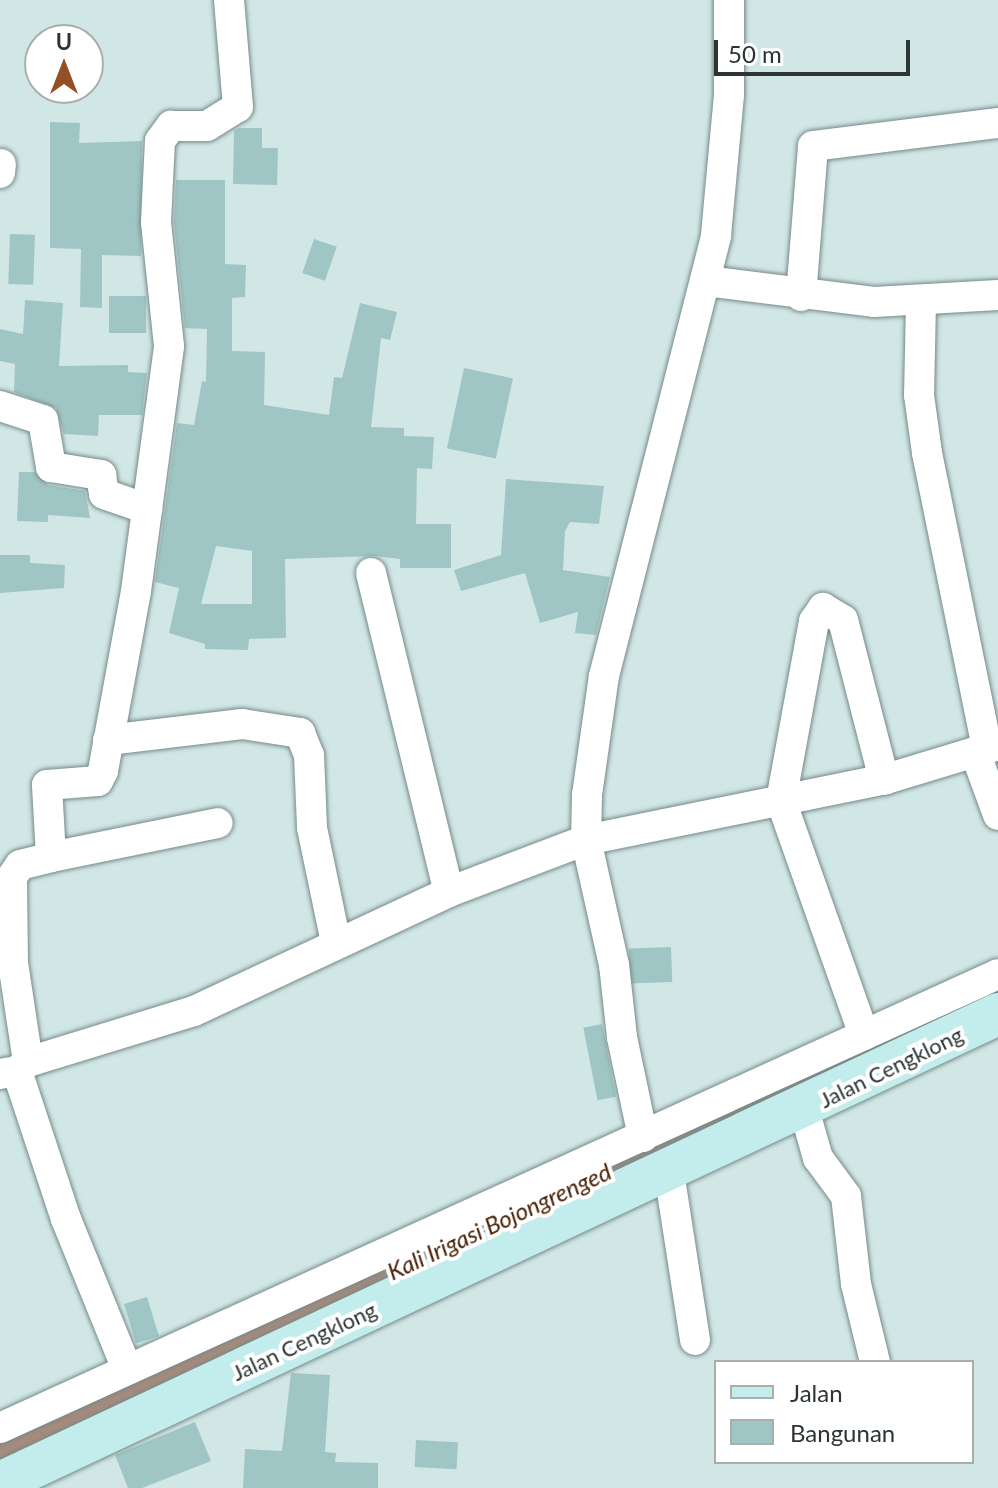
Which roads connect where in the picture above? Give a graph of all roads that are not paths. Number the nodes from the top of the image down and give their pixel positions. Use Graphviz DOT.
graph roads {
  1 [pos="229,0"];
  2 [pos="729,0"];
  3 [pos="998,123"];
  4 [pos="1,164"];
  5 [pos="0,173"];
  6 [pos="706,281"];
  7 [pos="998,295"];
  8 [pos="801,296"];
  9 [pos="921,302"];
  10 [pos="0,406"];
  11 [pos="147,509"];
  12 [pos="371,573"];
  13 [pos="108,740"];
  14 [pos="987,749"];
  15 [pos="884,780"];
  16 [pos="781,801"];
  17 [pos="998,815"];
  18 [pos="218,823"];
  19 [pos="586,840"];
  20 [pos="51,857"];
  21 [pos="449,892"];
  22 [pos="336,943"];
  23 [pos="998,974"];
  24 [pos="998,1014"];
  25 [pos="864,1035"];
  26 [pos="15,1069"];
  27 [pos="779,1100"];
  28 [pos="643,1137"];
  29 [pos="669,1172"];
  30 [pos="271,1306"];
  31 [pos="695,1340"];
  32 [pos="287,1343"];
  33 [pos="875,1360"];
  34 [pos="126,1367"];
  35 [pos="0,1428"];
  36 [pos="0,1483"];
  1 -- 11 [label="street"];
  2 -- 6 [label="street"];
  3 -- 8 [label="street"];
  4 -- 5 [label="street"];
  6 -- 8 [label="street"];
  6 -- 19 [label="street"];
  7 -- 9 [label="street"];
  8 -- 9 [label="street"];
  9 -- 14 [label="street"];
  10 -- 11 [label="street"];
  11 -- 13 [label="street"];
  12 -- 21 [label="street"];
  13 -- 20 [label="street"];
  13 -- 22 [label="street"];
  14 -- 15 [label="street"];
  14 -- 17 [label="street"];
  15 -- 16 [label="street"];
  15 -- 16 [label="street"];
  16 -- 19 [label="street"];
  16 -- 25 [label="street"];
  18 -- 20 [label="street"];
  19 -- 21 [label="street"];
  19 -- 28 [label="street"];
  20 -- 26 [label="street"];
  21 -- 22 [label="street"];
  22 -- 26 [label="street"];
  23 -- 25 [label="street"];
  24 -- 27 [label="main road, Jalan Cengklong"];
  25 -- 27 [label="street"];
  26 -- 34 [label="street"];
  27 -- 28 [label="street"];
  27 -- 29 [label="main road, Jalan Cengklong"];
  27 -- 33 [label="street"];
  28 -- 30 [label="street"];
  29 -- 31 [label="street"];
  29 -- 32 [label="main road, Jalan Cengklong"];
  30 -- 32 [label="street"];
  30 -- 34 [label="street"];
  32 -- 36 [label="main road, Jalan Cengklong"];
  34 -- 35 [label="street"];
}
